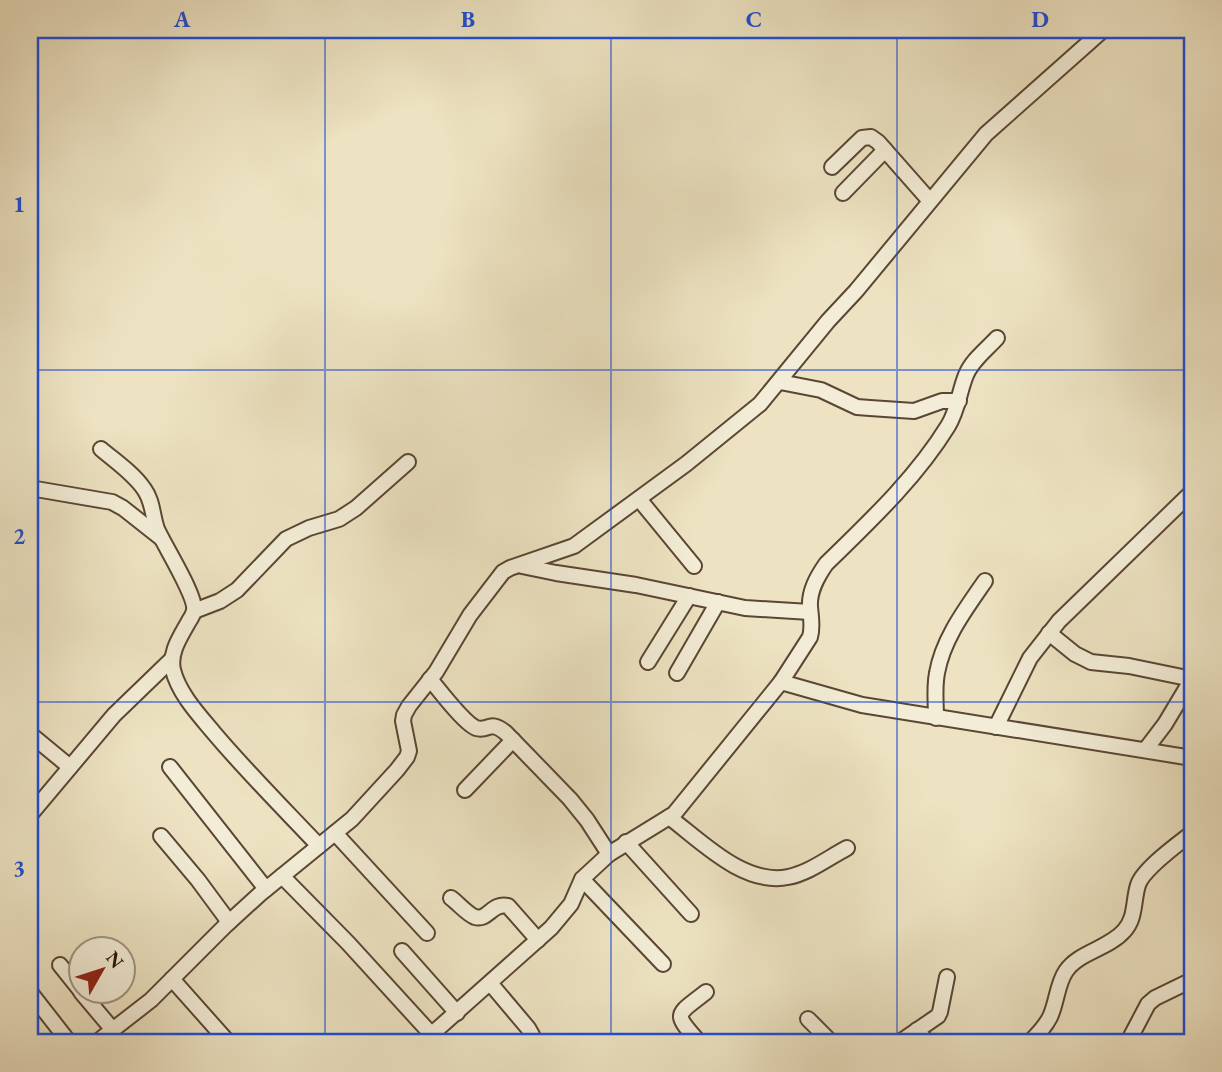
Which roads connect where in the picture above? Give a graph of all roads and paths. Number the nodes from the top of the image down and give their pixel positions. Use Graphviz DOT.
graph roads {
  1 [pos="1103,30"];
  2 [pos="885,150"];
  3 [pos="832,167"];
  4 [pos="843,193"];
  5 [pos="930,201"];
  6 [pos="997,338"];
  7 [pos="780,382"];
  8 [pos="959,401"];
  9 [pos="101,449"];
  10 [pos="408,462"];
  11 [pos="30,488"];
  12 [pos="1192,492"];
  13 [pos="639,499"];
  14 [pos="162,539"];
  15 [pos="520,565"];
  16 [pos="695,566"];
  17 [pos="985,581"];
  18 [pos="689,596"];
  19 [pos="718,602"];
  20 [pos="194,611"];
  21 [pos="810,612"];
  22 [pos="1048,633"];
  23 [pos="172,659"];
  24 [pos="648,662"];
  25 [pos="677,673"];
  26 [pos="430,679"];
  27 [pos="1192,679"];
  28 [pos="781,682"];
  29 [pos="936,718"];
  30 [pos="996,727"];
  31 [pos="30,734"];
  32 [pos="513,740"];
  33 [pos="1146,750"];
  34 [pos="1192,758"];
  35 [pos="70,767"];
  36 [pos="170,767"];
  37 [pos="465,790"];
  38 [pos="30,816"];
  39 [pos="669,817"];
  40 [pos="335,833"];
  41 [pos="1192,833"];
  42 [pos="161,835"];
  43 [pos="626,842"];
  44 [pos="319,846"];
  45 [pos="847,848"];
  46 [pos="609,854"];
  47 [pos="282,876"];
  48 [pos="582,879"];
  49 [pos="266,889"];
  50 [pos="451,898"];
  51 [pos="691,914"];
  52 [pos="229,922"];
  53 [pos="428,933"];
  54 [pos="538,940"];
  55 [pos="402,951"];
  56 [pos="663,964"];
  57 [pos="60,965"];
  58 [pos="66,972"];
  59 [pos="947,977"];
  60 [pos="172,978"];
  61 [pos="1192,980"];
  62 [pos="490,983"];
  63 [pos="706,992"];
  64 [pos="31,997"];
  65 [pos="93,1006"];
  66 [pos="457,1013"];
  67 [pos="808,1019"];
  68 [pos="113,1030"];
  69 [pos="917,1030"];
  70 [pos="427,1040"];
  71 [pos="69,1042"];
  72 [pos="97,1042"];
  73 [pos="228,1042"];
  74 [pos="531,1042"];
  75 [pos="699,1042"];
  76 [pos="831,1042"];
  77 [pos="900,1042"];
  78 [pos="926,1042"];
  79 [pos="1030,1042"];
  80 [pos="1128,1042"];
  1 -- 5 [label="street"];
  2 -- 3 [label="street"];
  2 -- 4 [label="street"];
  2 -- 5 [label="street"];
  5 -- 7 [label="street"];
  6 -- 8 [label="street"];
  7 -- 8 [label="street"];
  7 -- 13 [label="street"];
  8 -- 21 [label="street"];
  9 -- 14 [label="street"];
  10 -- 20 [label="street"];
  11 -- 14 [label="street"];
  12 -- 22 [label="street"];
  13 -- 15 [label="street"];
  13 -- 16 [label="street"];
  14 -- 20 [label="street"];
  15 -- 18 [label="street"];
  15 -- 26 [label="street"];
  17 -- 29 [label="street"];
  18 -- 19 [label="street"];
  18 -- 24 [label="street"];
  19 -- 21 [label="street"];
  19 -- 25 [label="street"];
  20 -- 23 [label="street"];
  21 -- 28 [label="street"];
  22 -- 27 [label="street"];
  22 -- 30 [label="street"];
  23 -- 35 [label="street"];
  23 -- 44 [label="street"];
  26 -- 32 [label="street"];
  26 -- 40 [label="street"];
  27 -- 33 [label="street"];
  28 -- 29 [label="street"];
  28 -- 39 [label="street"];
  29 -- 30 [label="street"];
  30 -- 33 [label="street"];
  31 -- 35 [label="street"];
  32 -- 37 [label="street"];
  32 -- 46 [label="street"];
  33 -- 34 [label="street"];
  35 -- 38 [label="street"];
  36 -- 49 [label="street"];
  39 -- 43 [label="street"];
  39 -- 45 [label="street"];
  40 -- 44 [label="street"];
  40 -- 53 [label="street"];
  41 -- 79 [label="street"];
  42 -- 52 [label="street"];
  43 -- 46 [label="street"];
  43 -- 51 [label="street"];
  44 -- 47 [label="street"];
  46 -- 48 [label="street"];
  47 -- 49 [label="street"];
  47 -- 70 [label="street"];
  48 -- 54 [label="street"];
  48 -- 56 [label="street"];
  49 -- 52 [label="street"];
  50 -- 54 [label="street"];
  52 -- 60 [label="street"];
  54 -- 62 [label="street"];
  55 -- 66 [label="street"];
  57 -- 58 [label="street"];
  59 -- 69 [label="street"];
  60 -- 68 [label="street"];
  60 -- 73 [label="street"];
  61 -- 80 [label="street"];
  62 -- 66 [label="street"];
  62 -- 74 [label="street"];
  63 -- 75 [label="street"];
  64 -- 71 [label="street"];
  65 -- 68 [label="street"];
  66 -- 70 [label="street"];
  67 -- 76 [label="street"];
  68 -- 72 [label="street"];
  69 -- 77 [label="street"];
  69 -- 78 [label="street"];
}
